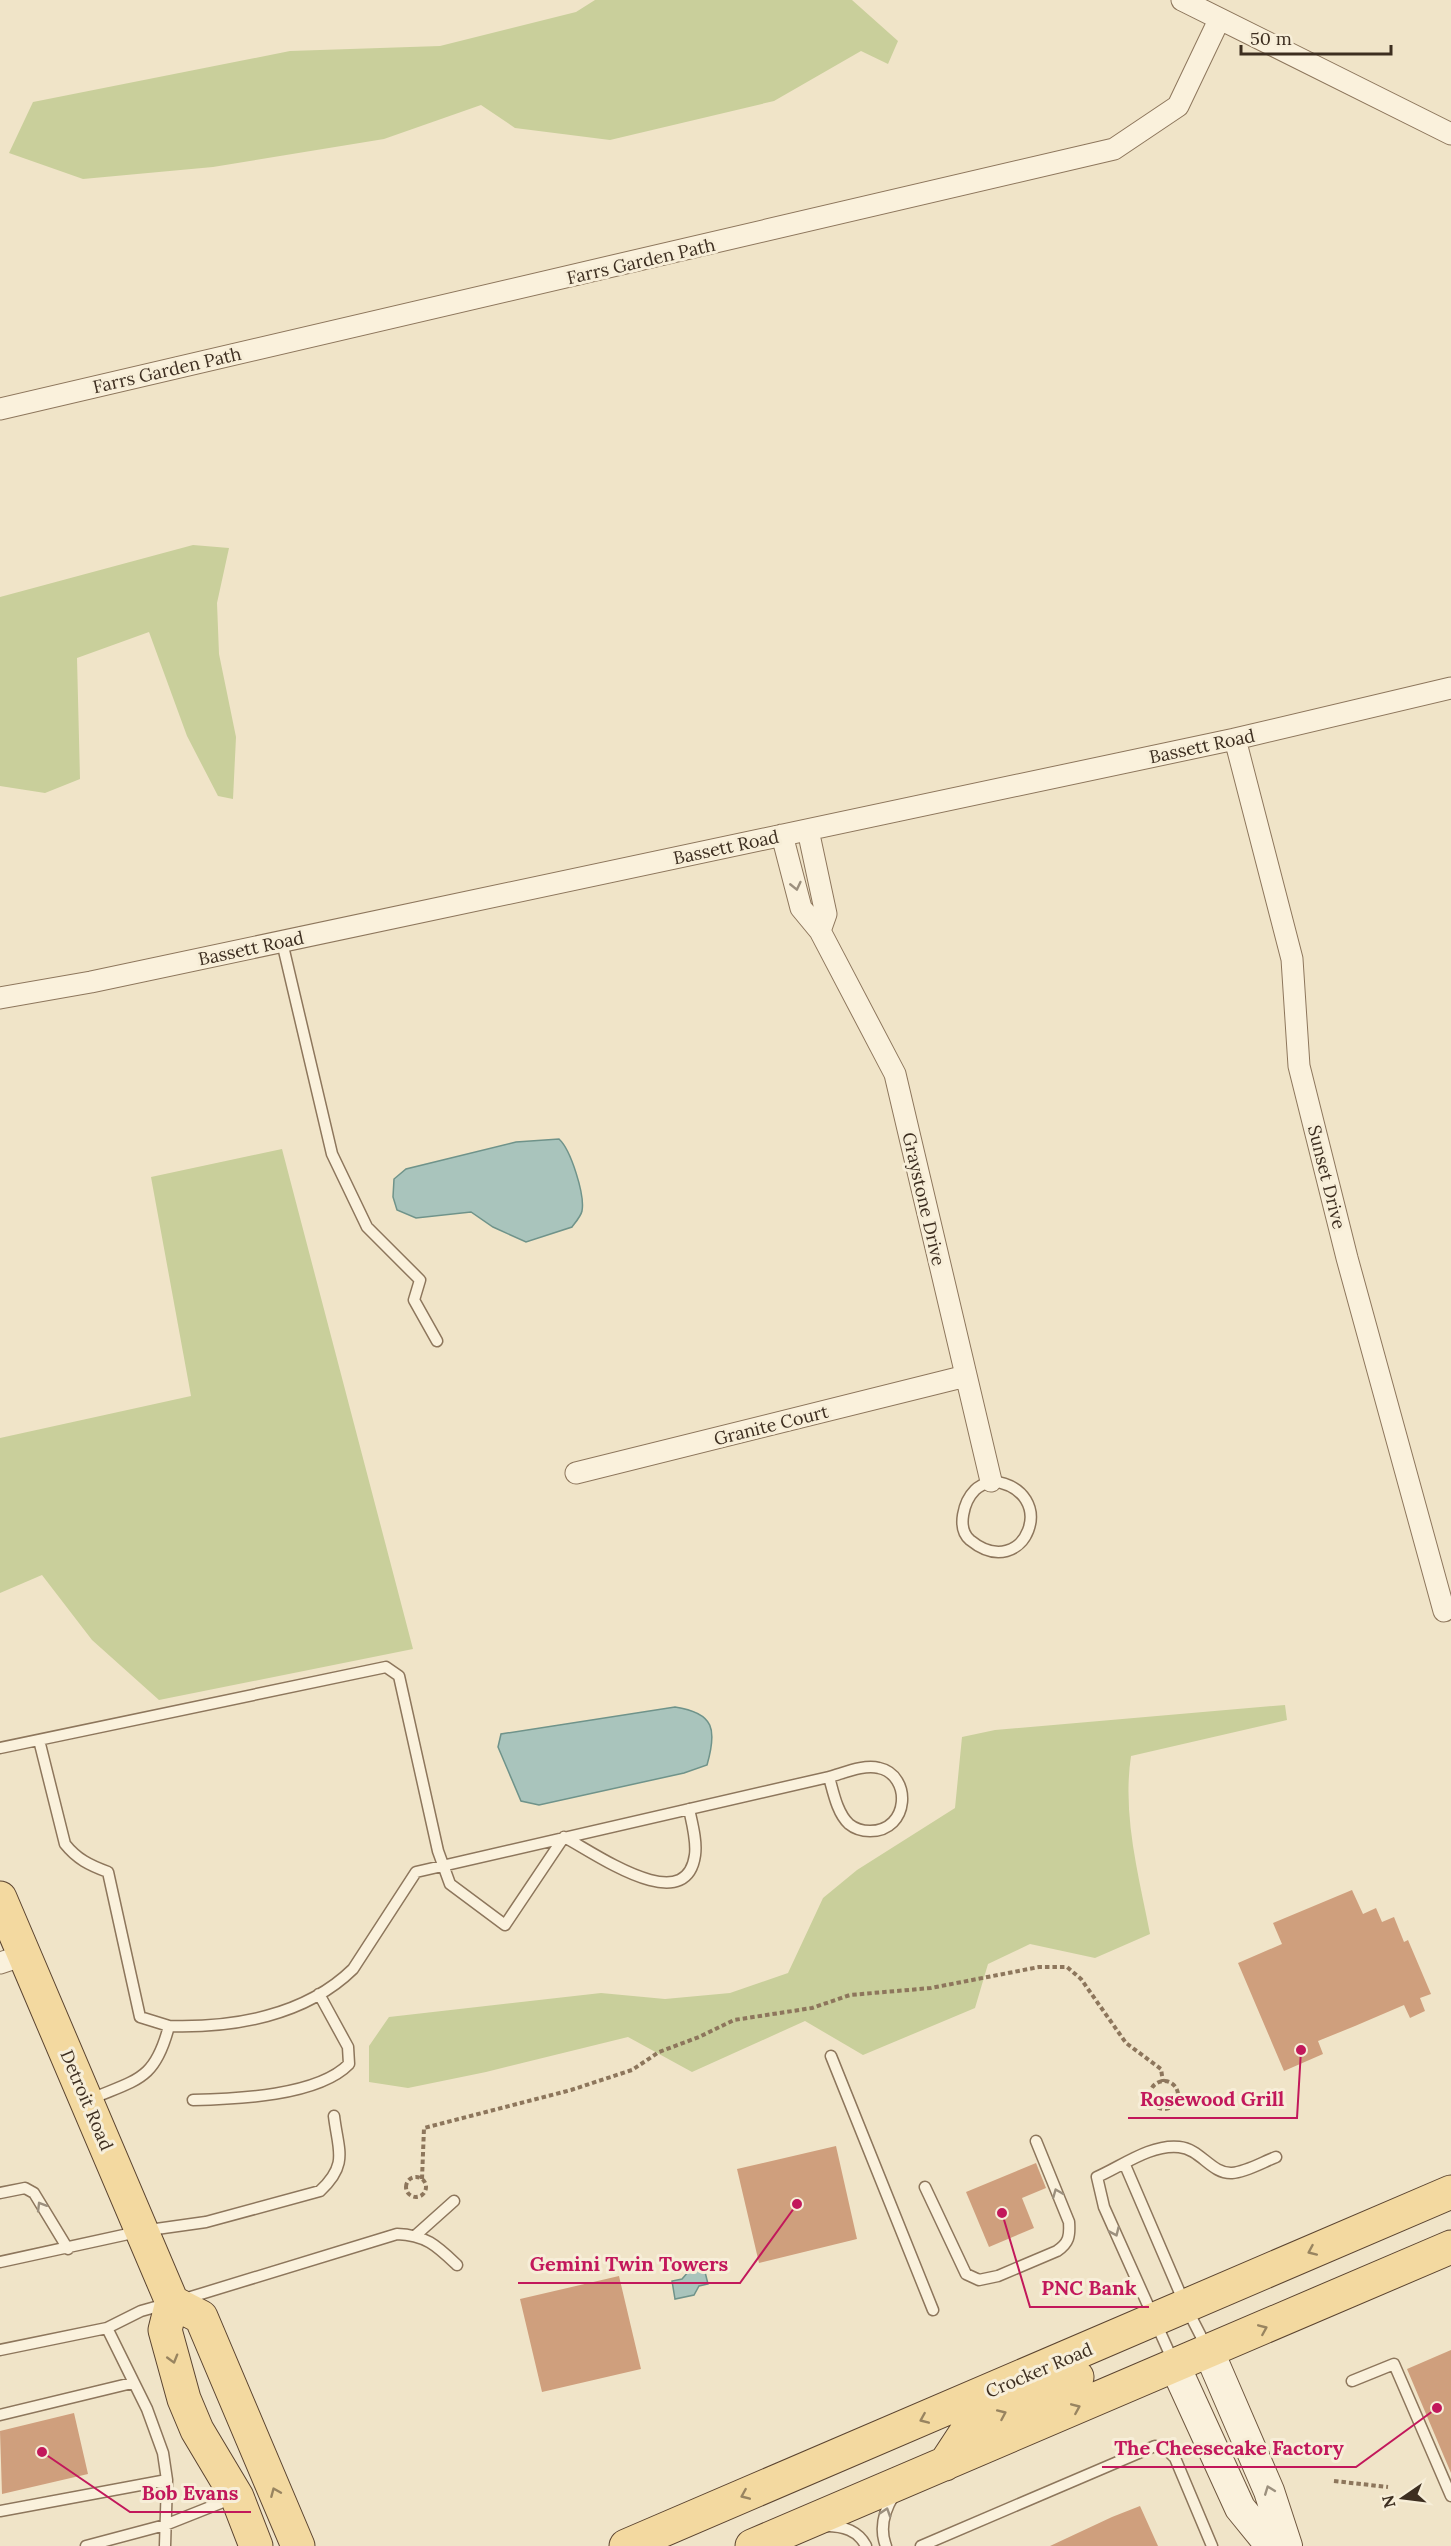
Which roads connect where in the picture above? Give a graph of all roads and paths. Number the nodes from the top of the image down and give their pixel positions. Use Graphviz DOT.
graph roads {
  1 [pos="1182,0"];
  2 [pos="1219,20"];
  3 [pos="1451,134"];
  4 [pos="0,409"];
  5 [pos="1451,688"];
  6 [pos="1236,739"];
  7 [pos="808,830"];
  8 [pos="782,835"];
  9 [pos="820,931"];
  10 [pos="282,942"];
  11 [pos="0,998"];
  12 [pos="437,1341"];
  13 [pos="966,1376"];
  14 [pos="576,1473"];
  15 [pos="991,1481"];
  16 [pos="1444,1611"];
  17 [pos="39,1740"];
  18 [pos="0,1748"];
  19 [pos="829,1777"];
  20 [pos="690,1809"];
  21 [pos="564,1837"];
  22 [pos="442,1865"];
  23 [pos="0,1898"];
  24 [pos="12,1959"];
  25 [pos="320,1994"];
  26 [pos="169,2026"];
  27 [pos="831,2056"];
  28 [pos="1163,2082"];
  29 [pos="194,2100"];
  30 [pos="88,2101"];
  31 [pos="334,2116"];
  32 [pos="1036,2141"];
  33 [pos="1276,2157"];
  34 [pos="1125,2165"];
  35 [pos="422,2179"];
  36 [pos="925,2187"];
  37 [pos="0,2193"];
  38 [pos="1437,2197"];
  39 [pos="454,2201"];
  40 [pos="142,2231"];
  41 [pos="416,2235"];
  42 [pos="1451,2247"];
  43 [pos="68,2249"];
  44 [pos="0,2262"];
  45 [pos="457,2265"];
  46 [pos="172,2302"];
  47 [pos="933,2310"];
  48 [pos="107,2328"];
  49 [pos="1197,2328"];
  50 [pos="1164,2342"];
  51 [pos="0,2350"];
  52 [pos="1352,2381"];
  53 [pos="132,2383"];
  54 [pos="0,2415"];
  55 [pos="167,2480"];
  56 [pos="1334,2481"];
  57 [pos="903,2482"];
  58 [pos="1388,2487"];
  59 [pos="1451,2496"];
  60 [pos="237,2497"];
  61 [pos="0,2511"];
  62 [pos="165,2525"];
  63 [pos="796,2527"];
  64 [pos="86,2546"];
  65 [pos="165,2546"];
  66 [pos="256,2546"];
  67 [pos="298,2546"];
  68 [pos="626,2546"];
  69 [pos="752,2546"];
  70 [pos="866,2546"];
  71 [pos="886,2546"];
  72 [pos="921,2546"];
  73 [pos="1212,2546"];
  74 [pos="1271,2546"];
  75 [pos="1287,2546"];
  1 -- 2 [label="street"];
  2 -- 3 [label="street"];
  2 -- 4 [label="street, Farrs Garden Path"];
  5 -- 6 [label="street, Bassett Road"];
  6 -- 7 [label="street, Bassett Road"];
  6 -- 16 [label="street, Sunset Drive"];
  7 -- 8 [label="street, Bassett Road"];
  7 -- 9 [label="street"];
  8 -- 9 [label="street, Graystone Drive, one-way"];
  8 -- 10 [label="street, Bassett Road"];
  9 -- 13 [label="street, Graystone Drive"];
  10 -- 11 [label="street, Bassett Road"];
  10 -- 12 [label="lane"];
  13 -- 14 [label="street, Granite Court"];
  13 -- 15 [label="street, Graystone Drive"];
  15 -- 15 [label="lane"];
  17 -- 18 [label="lane"];
  17 -- 22 [label="lane"];
  17 -- 26 [label="lane"];
  19 -- 19 [label="lane"];
  19 -- 20 [label="lane"];
  20 -- 21 [label="lane"];
  20 -- 21 [label="lane"];
  21 -- 22 [label="lane"];
  21 -- 22 [label="lane"];
  22 -- 25 [label="lane"];
  23 -- 24 [label="main road, Detroit Road"];
  24 -- 30 [label="main road, Detroit Road"];
  25 -- 26 [label="lane"];
  25 -- 29 [label="lane"];
  26 -- 30 [label="lane"];
  27 -- 47 [label="lane"];
  28 -- 28 [label="path"];
  28 -- 35 [label="path"];
  30 -- 40 [label="main road, Detroit Road"];
  31 -- 40 [label="lane"];
  36 -- 32 [label="lane, one-way"];
  33 -- 34 [label="lane"];
  34 -- 49 [label="lane"];
  34 -- 50 [label="lane, one-way"];
  35 -- 35 [label="path"];
  43 -- 37 [label="lane, one-way"];
  38 -- 49 [label="main road, Crocker Road, one-way"];
  39 -- 41 [label="lane"];
  40 -- 43 [label="lane"];
  40 -- 46 [label="main road, Detroit Road"];
  41 -- 45 [label="lane"];
  41 -- 46 [label="lane"];
  49 -- 42 [label="main road, Crocker Road, one-way"];
  43 -- 44 [label="lane"];
  46 -- 48 [label="lane"];
  46 -- 60 [label="main road, one-way"];
  67 -- 46 [label="main road, one-way"];
  48 -- 51 [label="lane"];
  48 -- 53 [label="lane"];
  49 -- 50 [label="main road, Crocker Road"];
  49 -- 50 [label="main road"];
  75 -- 49 [label="street, one-way"];
  57 -- 50 [label="main road, Crocker Road, one-way"];
  50 -- 68 [label="main road, Crocker Road, one-way"];
  50 -- 74 [label="street"];
  52 -- 59 [label="lane"];
  53 -- 54 [label="lane"];
  53 -- 55 [label="lane"];
  55 -- 61 [label="lane"];
  55 -- 62 [label="lane"];
  56 -- 58 [label="path"];
  57 -- 63 [label="main road, Crocker Road"];
  71 -- 57 [label="lane, one-way"];
  60 -- 62 [label="lane"];
  60 -- 66 [label="main road"];
  62 -- 64 [label="lane"];
  62 -- 65 [label="lane"];
  63 -- 69 [label="main road, Crocker Road"];
  63 -- 70 [label="lane"];
  72 -- 73 [label="lane"];
}
